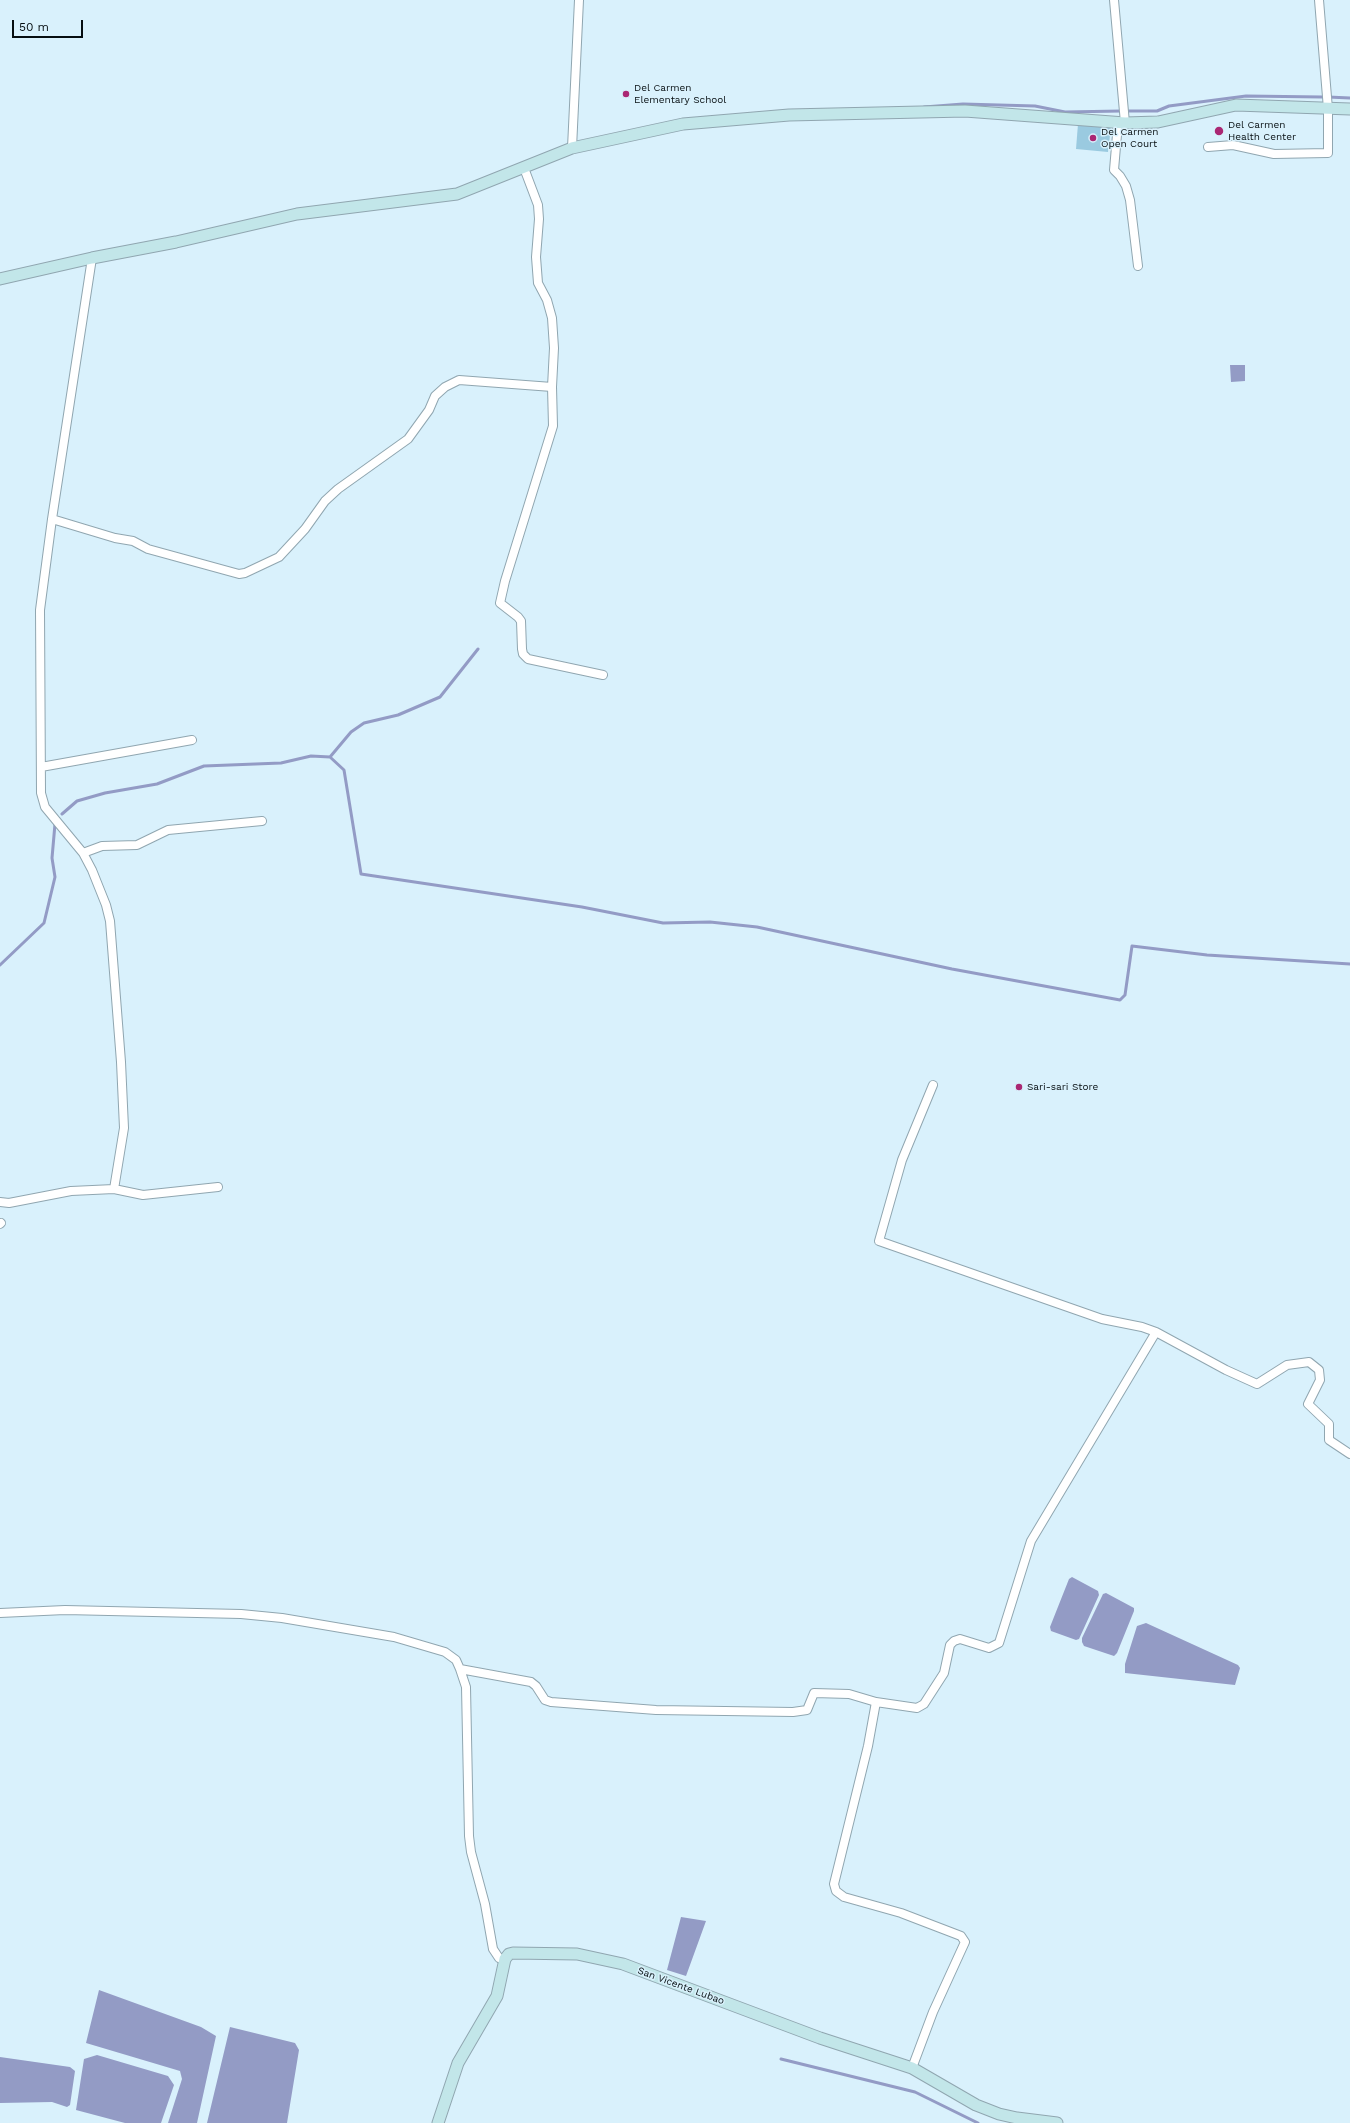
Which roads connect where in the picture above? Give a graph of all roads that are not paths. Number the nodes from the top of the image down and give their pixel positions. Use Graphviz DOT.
graph roads {
  1 [pos="579,0"];
  2 [pos="1114,0"];
  3 [pos="1319,0"];
  4 [pos="1328,109"];
  5 [pos="1350,109"];
  6 [pos="1122,123"];
  7 [pos="1208,147"];
  8 [pos="572,148"];
  9 [pos="524,168"];
  10 [pos="92,258"];
  11 [pos="1138,266"];
  12 [pos="0,279"];
  13 [pos="552,387"];
  14 [pos="52,519"];
  15 [pos="603,675"];
  16 [pos="192,740"];
  17 [pos="41,767"];
  18 [pos="262,821"];
  19 [pos="83,853"];
  20 [pos="933,1085"];
  21 [pos="218,1187"];
  22 [pos="114,1189"];
  23 [pos="0,1202"];
  24 [pos="1156,1332"];
  25 [pos="1350,1454"];
  26 [pos="0,1613"];
  27 [pos="460,1669"];
  28 [pos="876,1702"];
  29 [pos="504,1960"];
  30 [pos="912,2068"];
  31 [pos="438,2123"];
  32 [pos="1057,2123"];
  1 -- 8 [label="street"];
  2 -- 6 [label="street"];
  3 -- 4 [label="street"];
  4 -- 5 [label="street"];
  4 -- 6 [label="street"];
  4 -- 7 [label="street"];
  6 -- 8 [label="street"];
  6 -- 11 [label="street"];
  8 -- 9 [label="street"];
  9 -- 10 [label="street"];
  9 -- 13 [label="street"];
  10 -- 12 [label="street"];
  10 -- 14 [label="street"];
  13 -- 14 [label="street"];
  13 -- 15 [label="street"];
  14 -- 17 [label="street"];
  16 -- 17 [label="street"];
  17 -- 19 [label="street"];
  18 -- 19 [label="street"];
  19 -- 22 [label="street"];
  20 -- 24 [label="street"];
  21 -- 22 [label="street"];
  22 -- 23 [label="street"];
  24 -- 25 [label="street"];
  24 -- 28 [label="street"];
  26 -- 27 [label="street"];
  27 -- 28 [label="street"];
  27 -- 29 [label="street"];
  28 -- 30 [label="street"];
  29 -- 30 [label="street, San Vicente Lubao"];
  29 -- 31 [label="street"];
  30 -- 32 [label="street, San Vicente Lubao"];
}
